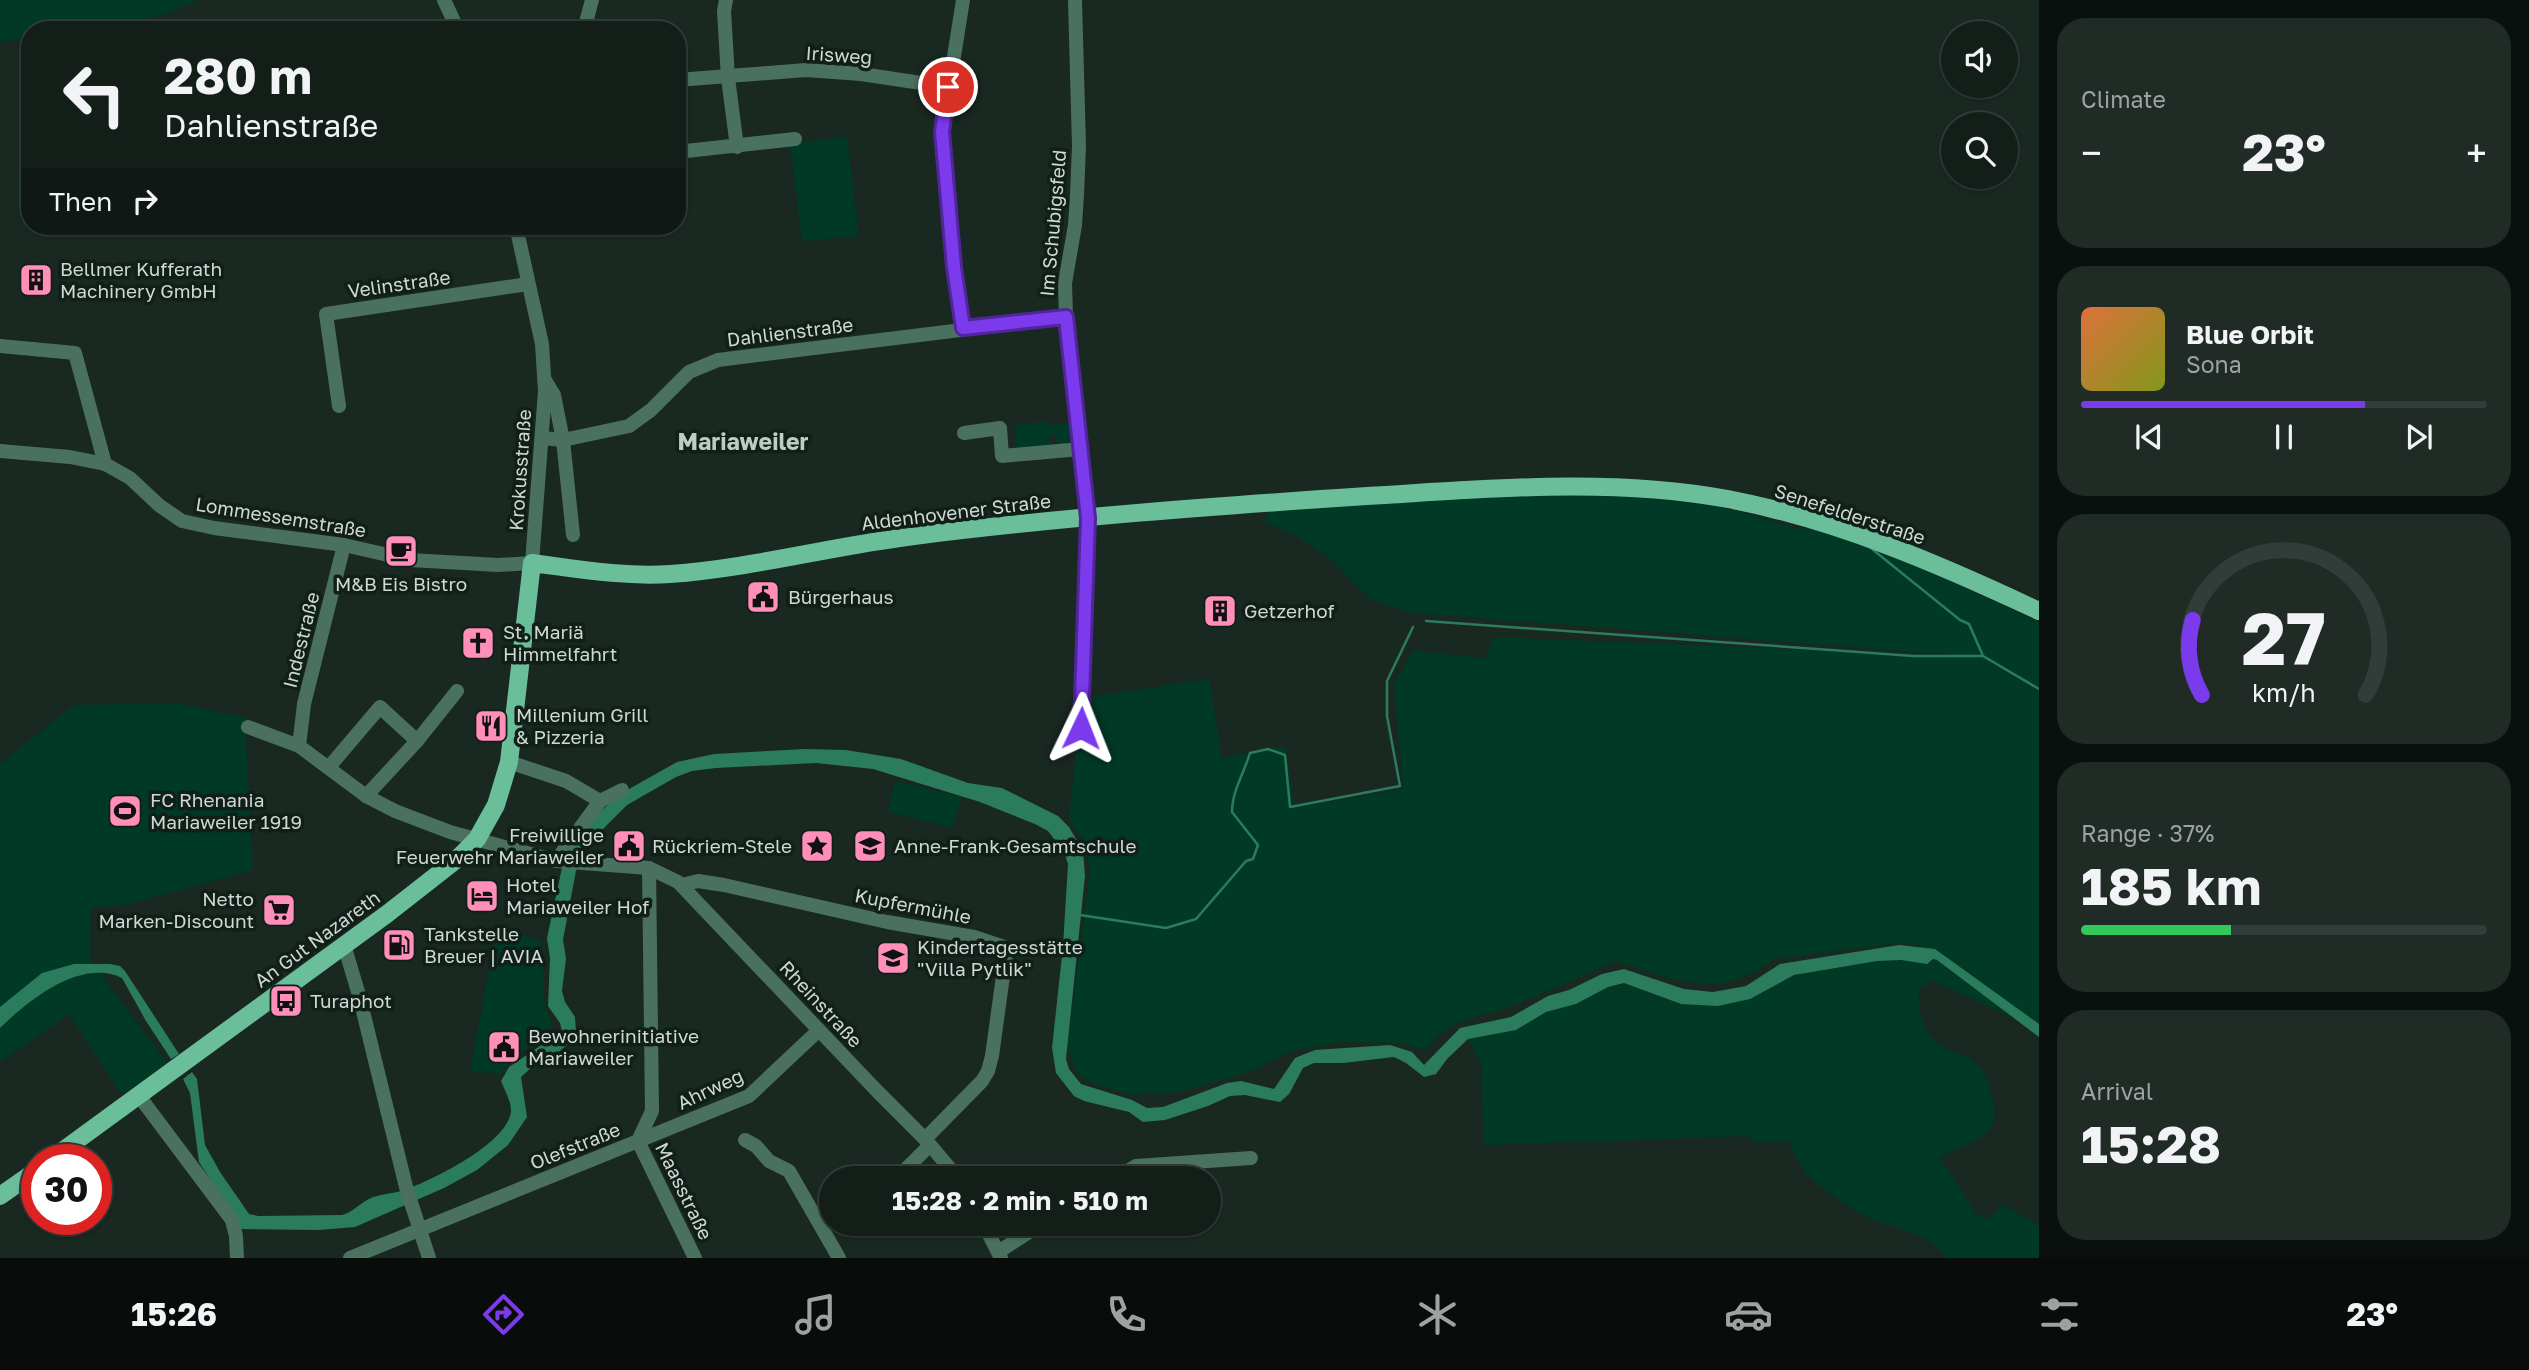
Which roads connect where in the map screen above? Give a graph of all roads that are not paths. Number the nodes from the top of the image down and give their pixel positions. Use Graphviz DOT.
graph roads {
  1 [pos="444,0"];
  2 [pos="592,0"];
  3 [pos="726,0"];
  4 [pos="963,0"];
  5 [pos="1075,0"];
  6 [pos="453,21"];
  7 [pos="586,21"];
  8 [pos="728,78"];
  9 [pos="686,79"];
  10 [pos="948,87"];
  11 [pos="795,139"];
  12 [pos="737,147"];
  13 [pos="686,151"];
  14 [pos="518,235"];
  15 [pos="528,284"];
  16 [pos="1066,317"];
  17 [pos="963,328"];
  18 [pos="0,346"];
  19 [pos="544,379"];
  20 [pos="339,406"];
  21 [pos="964,433"];
  22 [pos="542,438"];
  23 [pos="563,440"];
  24 [pos="1081,449"];
  25 [pos="0,451"];
  26 [pos="105,464"];
  27 [pos="1597,485"];
  28 [pos="1088,518"];
  29 [pos="573,535"];
  30 [pos="345,545"];
  31 [pos="532,563"];
  32 [pos="2039,611"];
  33 [pos="457,691"];
  34 [pos="248,727"];
  35 [pos="1081,728"];
  36 [pos="417,741"];
  37 [pos="299,746"];
  38 [pos="509,762"];
  39 [pos="329,767"];
  40 [pos="622,790"];
  41 [pos="366,796"];
  42 [pos="600,801"];
  43 [pos="477,839"];
  44 [pos="559,861"];
  45 [pos="649,868"];
  46 [pos="682,885"];
  47 [pos="344,945"];
  48 [pos="819,1030"];
  49 [pos="139,1096"];
  50 [pos="745,1140"];
  51 [pos="638,1141"];
  52 [pos="928,1142"];
  53 [pos="72,1144"];
  54 [pos="1251,1158"];
  55 [pos="907,1166"];
  56 [pos="948,1166"];
  57 [pos="1136,1166"];
  58 [pos="21,1181"];
  59 [pos="0,1196"];
  60 [pos="819,1213"];
  61 [pos="420,1231"];
  62 [pos="831,1236"];
  63 [pos="990,1236"];
  64 [pos="1025,1236"];
  65 [pos="999,1255"];
  66 [pos="237,1258"];
  67 [pos="350,1258"];
  68 [pos="429,1258"];
  69 [pos="695,1258"];
  70 [pos="839,1258"];
  1 -- 6 [label="street"];
  2 -- 7 [label="street"];
  3 -- 8 [label="street"];
  4 -- 10 [label="street"];
  5 -- 16 [label="street, Im Schubigsfeld"];
  8 -- 9 [label="street, Irisweg"];
  8 -- 10 [label="street, Irisweg"];
  8 -- 12 [label="street"];
  10 -- 17 [label="street"];
  11 -- 12 [label="street"];
  12 -- 13 [label="street"];
  14 -- 15 [label="street, Krokusstraße"];
  15 -- 19 [label="street, Krokusstraße"];
  15 -- 20 [label="street, Velinstraße"];
  16 -- 17 [label="street, Dahlienstraße"];
  16 -- 24 [label="street, Im Schubigsfeld"];
  17 -- 23 [label="street, Dahlienstraße"];
  18 -- 26 [label="street"];
  19 -- 22 [label="street, Krokusstraße"];
  19 -- 23 [label="street, Krokusstraße"];
  21 -- 24 [label="street"];
  22 -- 23 [label="street, Dahlienstraße"];
  22 -- 31 [label="street, Krokusstraße"];
  23 -- 29 [label="street, Krokusstraße"];
  24 -- 28 [label="street, Im Schubigsfeld"];
  25 -- 26 [label="street, Lommessemstraße"];
  26 -- 30 [label="street, Lommessemstraße"];
  27 -- 28 [label="main road, Aldenhovener Straße"];
  27 -- 32 [label="main road, Senefelderstraße"];
  28 -- 31 [label="main road, Aldenhovener Straße"];
  28 -- 35 [label="street, Im Schubigsfeld"];
  30 -- 31 [label="street, Lommessemstraße"];
  30 -- 37 [label="street, Indestraße"];
  31 -- 38 [label="main road, An Gut Nazareth"];
  33 -- 36 [label="street"];
  34 -- 37 [label="street"];
  36 -- 39 [label="street"];
  36 -- 41 [label="street"];
  37 -- 39 [label="street"];
  38 -- 42 [label="street"];
  38 -- 43 [label="main road, An Gut Nazareth"];
  39 -- 41 [label="street"];
  40 -- 42 [label="street"];
  41 -- 43 [label="street"];
  42 -- 44 [label="street"];
  43 -- 44 [label="street"];
  43 -- 47 [label="main road, An Gut Nazareth"];
  44 -- 45 [label="street"];
  45 -- 46 [label="street, Rheinstraße"];
  45 -- 51 [label="street, Olefstraße"];
  46 -- 48 [label="street, Rheinstraße"];
  46 -- 52 [label="street, Kupfermühle"];
  47 -- 49 [label="main road, An Gut Nazareth"];
  47 -- 61 [label="street"];
  48 -- 51 [label="street, Ahrweg"];
  48 -- 52 [label="street, Rheinstraße"];
  49 -- 53 [label="main road, An Gut Nazareth"];
  49 -- 66 [label="street"];
  50 -- 60 [label="street"];
  51 -- 61 [label="street, Olefstraße"];
  51 -- 69 [label="street, Maasstraße"];
  52 -- 55 [label="street"];
  52 -- 56 [label="street, Rheinstraße"];
  54 -- 57 [label="street"];
  58 -- 59 [label="main road"];
  61 -- 67 [label="street, Olefstraße"];
  61 -- 68 [label="street"];
  62 -- 70 [label="street"];
  63 -- 65 [label="street"];
  64 -- 65 [label="street"];
}
